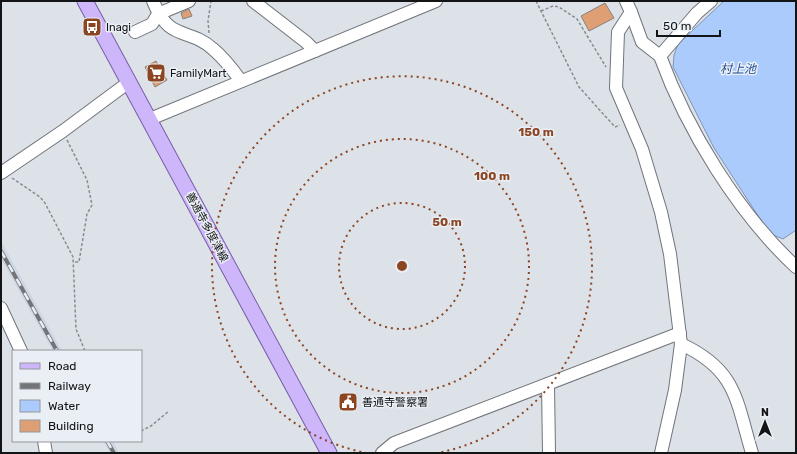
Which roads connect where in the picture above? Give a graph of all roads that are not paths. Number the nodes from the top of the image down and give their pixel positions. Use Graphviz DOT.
graph roads {
  1 [pos="85,1"];
  2 [pos="153,1"];
  3 [pos="190,1"];
  4 [pos="253,1"];
  5 [pos="436,1"];
  6 [pos="711,1"];
  7 [pos="628,7"];
  8 [pos="158,14"];
  9 [pos="136,32"];
  10 [pos="315,51"];
  11 [pos="660,56"];
  12 [pos="241,81"];
  13 [pos="129,82"];
  14 [pos="150,119"];
  15 [pos="3,172"];
  16 [pos="796,267"];
  17 [pos="1,308"];
  18 [pos="681,338"];
  19 [pos="21,350"];
  20 [pos="548,384"];
  21 [pos="44,442"];
  22 [pos="46,453"];
  23 [pos="328,453"];
  24 [pos="382,453"];
  25 [pos="549,453"];
  26 [pos="661,453"];
  27 [pos="752,453"];
  1 -- 13 [label="main road, 善通寺多度津線"];
  2 -- 8 [label="street"];
  3 -- 8 [label="street"];
  4 -- 10 [label="street"];
  5 -- 10 [label="street"];
  6 -- 11 [label="street"];
  7 -- 11 [label="street"];
  7 -- 18 [label="street"];
  8 -- 9 [label="street"];
  8 -- 12 [label="street"];
  10 -- 12 [label="street"];
  11 -- 16 [label="street"];
  12 -- 14 [label="street"];
  13 -- 14 [label="main road, 善通寺多度津線"];
  13 -- 15 [label="street"];
  14 -- 23 [label="main road, 善通寺多度津線"];
  17 -- 19 [label="street"];
  18 -- 20 [label="street"];
  18 -- 26 [label="street"];
  18 -- 27 [label="street"];
  20 -- 24 [label="street"];
  20 -- 25 [label="street"];
  21 -- 22 [label="street"];
}
